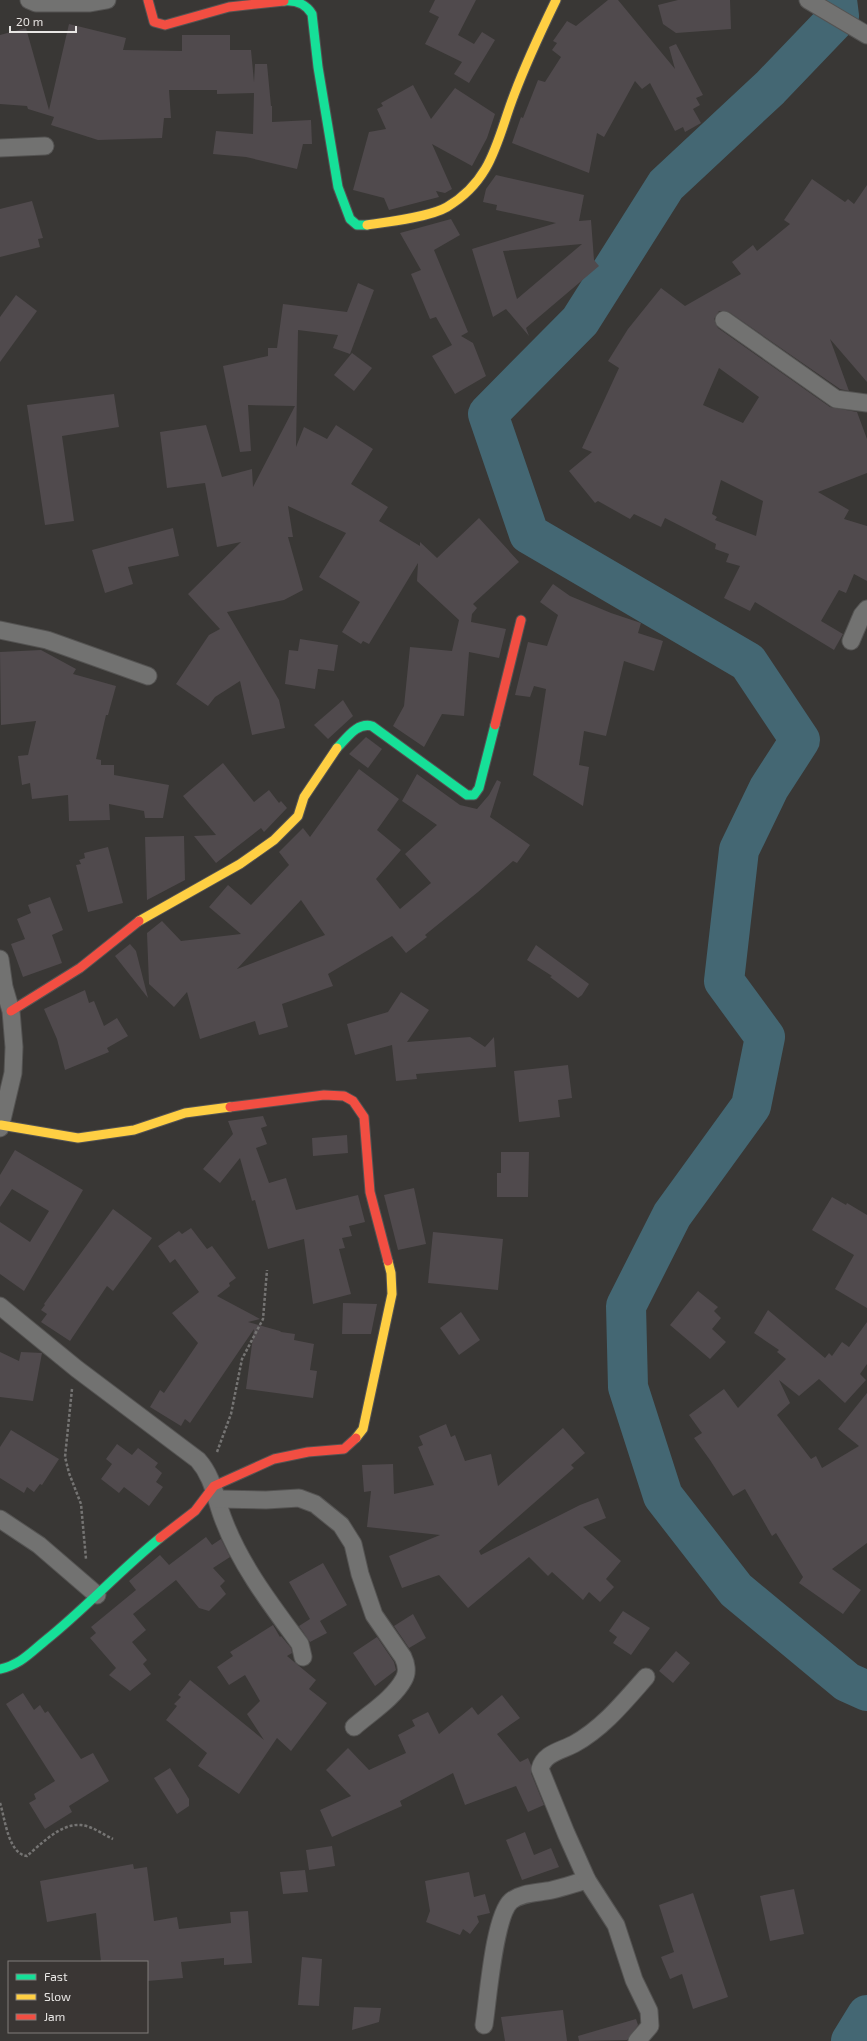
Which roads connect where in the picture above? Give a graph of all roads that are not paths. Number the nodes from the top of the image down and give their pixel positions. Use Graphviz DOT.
graph roads {
  1 [pos="29,0"];
  2 [pos="107,0"];
  3 [pos="148,0"];
  4 [pos="556,0"];
  5 [pos="813,3"];
  6 [pos="867,34"];
  7 [pos="45,146"];
  8 [pos="0,148"];
  9 [pos="724,320"];
  10 [pos="867,403"];
  11 [pos="867,609"];
  12 [pos="521,620"];
  13 [pos="0,630"];
  14 [pos="851,641"];
  15 [pos="148,676"];
  16 [pos="0,959"];
  17 [pos="11,1011"];
  18 [pos="0,1126"];
  19 [pos="0,1306"];
  20 [pos="214,1487"];
  21 [pos="0,1519"];
  22 [pos="96,1595"];
  23 [pos="303,1657"];
  24 [pos="0,1669"];
  25 [pos="646,1677"];
  26 [pos="354,1727"];
  27 [pos="587,1880"];
  28 [pos="484,2026"];
  29 [pos="637,2041"];
  1 -- 2 [label="street"];
  3 -- 4 [label="street"];
  5 -- 6 [label="street"];
  7 -- 8 [label="street"];
  9 -- 10 [label="street"];
  11 -- 14 [label="street"];
  12 -- 17 [label="street"];
  13 -- 15 [label="street"];
  16 -- 17 [label="street"];
  17 -- 18 [label="street"];
  18 -- 20 [label="street"];
  19 -- 20 [label="street"];
  20 -- 22 [label="street"];
  20 -- 23 [label="street"];
  20 -- 26 [label="street"];
  21 -- 22 [label="street"];
  22 -- 24 [label="street"];
  25 -- 27 [label="street"];
  27 -- 28 [label="street"];
  27 -- 29 [label="street"];
}
